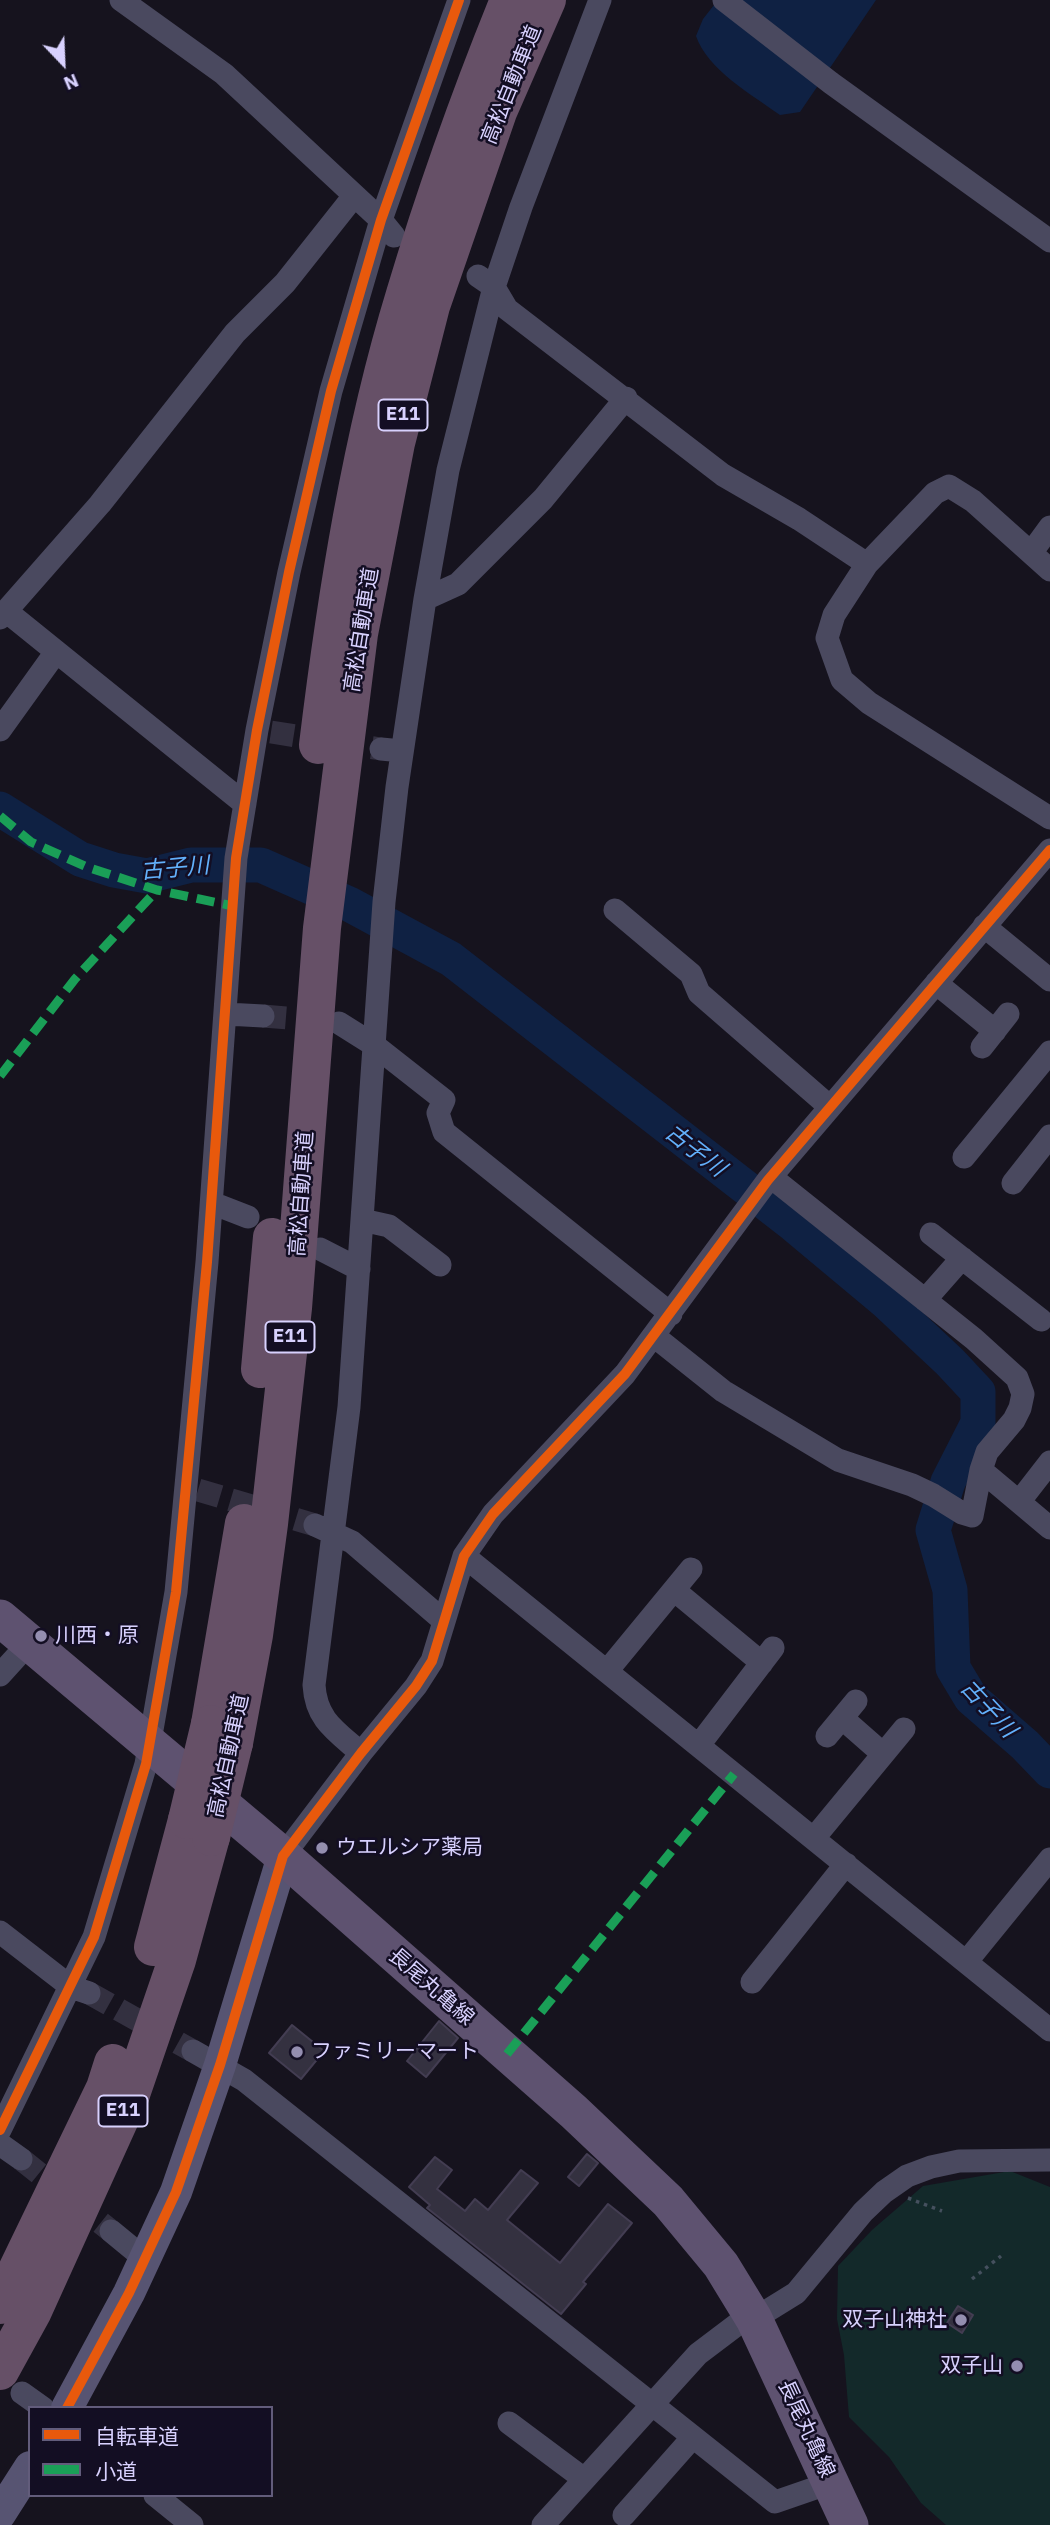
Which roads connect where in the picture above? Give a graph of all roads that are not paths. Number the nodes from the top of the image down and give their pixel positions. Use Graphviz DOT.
graph roads {
  1 [pos="121,0"];
  2 [pos="458,0"];
  3 [pos="509,0"];
  4 [pos="547,0"];
  5 [pos="600,0"];
  6 [pos="724,0"];
  7 [pos="354,196"];
  8 [pos="387,228"];
  9 [pos="1050,241"];
  10 [pos="486,282"];
  11 [pos="626,398"];
  12 [pos="1050,527"];
  13 [pos="1031,553"];
  14 [pos="867,564"];
  15 [pos="1050,570"];
  16 [pos="425,599"];
  17 [pos="3,615"];
  18 [pos="56,652"];
  19 [pos="0,730"];
  20 [pos="245,804"];
  21 [pos="1050,818"];
  22 [pos="318,846"];
  23 [pos="1050,850"];
  24 [pos="615,910"];
  25 [pos="984,926"];
  26 [pos="1050,980"];
  27 [pos="936,983"];
  28 [pos="226,1014"];
  29 [pos="263,1016"];
  30 [pos="339,1023"];
  31 [pos="995,1031"];
  32 [pos="374,1045"];
  33 [pos="1050,1052"];
  34 [pos="830,1107"];
  35 [pos="1050,1136"];
  36 [pos="964,1157"];
  37 [pos="770,1179"];
  38 [pos="1013,1183"];
  39 [pos="212,1203"];
  40 [pos="248,1217"];
  41 [pos="362,1220"];
  42 [pos="931,1234"];
  43 [pos="320,1249"];
  44 [pos="961,1258"];
  45 [pos="440,1265"];
  46 [pos="359,1269"];
  47 [pos="925,1300"];
  48 [pos="671,1314"];
  49 [pos="1041,1320"];
  50 [pos="654,1336"];
  51 [pos="1050,1462"];
  52 [pos="981,1470"];
  53 [pos="1019,1502"];
  54 [pos="1050,1528"];
  55 [pos="324,1529"];
  56 [pos="464,1556"];
  57 [pos="691,1569"];
  58 [pos="674,1590"];
  59 [pos="0,1618"];
  60 [pos="444,1621"];
  61 [pos="29,1643"];
  62 [pos="607,1671"];
  63 [pos="0,1675"];
  64 [pos="904,1729"];
  65 [pos="827,1736"];
  66 [pos="149,1745"];
  67 [pos="699,1745"];
  68 [pos="361,1753"];
  69 [pos="883,1754"];
  70 [pos="199,1829"];
  71 [pos="814,1838"];
  72 [pos="283,1856"];
  73 [pos="1050,1859"];
  74 [pos="846,1864"];
  75 [pos="0,1933"];
  76 [pos="967,1961"];
  77 [pos="752,1982"];
  78 [pos="80,1990"];
  79 [pos="1050,2030"];
  80 [pos="206,2058"];
  81 [pos="0,2130"];
  82 [pos="0,2144"];
  83 [pos="21,2159"];
  84 [pos="1050,2160"];
  85 [pos="111,2231"];
  86 [pos="145,2259"];
  87 [pos="0,2305"];
  88 [pos="754,2319"];
  89 [pos="11,2382"];
  90 [pos="651,2404"];
  91 [pos="41,2406"];
  92 [pos="68,2406"];
  93 [pos="509,2423"];
  94 [pos="693,2437"];
  95 [pos="28,2470"];
  96 [pos="584,2479"];
  97 [pos="831,2483"];
  98 [pos="157,2497"];
  99 [pos="0,2514"];
  100 [pos="624,2515"];
  101 [pos="192,2525"];
  102 [pos="542,2525"];
  103 [pos="850,2525"];
  1 -- 7 [label="street"];
  2 -- 8 [label="street"];
  3 -- 22 [label="highway, 高松自動車道 / E11"];
  4 -- 22 [label="highway, 高松自動車道 / E11"];
  5 -- 10 [label="street"];
  6 -- 9 [label="street"];
  7 -- 8 [label="street"];
  7 -- 17 [label="street"];
  8 -- 20 [label="street"];
  10 -- 11 [label="street"];
  10 -- 16 [label="street"];
  11 -- 14 [label="street"];
  11 -- 16 [label="street"];
  12 -- 13 [label="street"];
  13 -- 14 [label="street"];
  13 -- 15 [label="street"];
  14 -- 21 [label="street"];
  16 -- 32 [label="street"];
  17 -- 18 [label="street"];
  18 -- 19 [label="street"];
  18 -- 20 [label="street"];
  20 -- 28 [label="street"];
  22 -- 70 [label="highway, 高松自動車道 / E11, bridge"];
  23 -- 25 [label="street"];
  24 -- 34 [label="street"];
  25 -- 26 [label="street"];
  25 -- 27 [label="street"];
  27 -- 31 [label="street"];
  27 -- 34 [label="street"];
  28 -- 29 [label="street"];
  28 -- 39 [label="street"];
  30 -- 32 [label="street"];
  32 -- 41 [label="street"];
  32 -- 48 [label="street"];
  33 -- 36 [label="street"];
  34 -- 37 [label="street"];
  35 -- 38 [label="street"];
  37 -- 47 [label="street"];
  37 -- 48 [label="street"];
  39 -- 40 [label="street"];
  39 -- 66 [label="street"];
  41 -- 45 [label="street"];
  41 -- 46 [label="street"];
  42 -- 44 [label="street"];
  43 -- 46 [label="street"];
  44 -- 47 [label="street"];
  44 -- 49 [label="street"];
  46 -- 55 [label="street"];
  47 -- 52 [label="street"];
  48 -- 50 [label="street"];
  50 -- 52 [label="street"];
  50 -- 56 [label="street"];
  51 -- 53 [label="street"];
  52 -- 53 [label="street"];
  53 -- 54 [label="street"];
  55 -- 60 [label="street"];
  55 -- 68 [label="street"];
  56 -- 60 [label="street"];
  56 -- 62 [label="street"];
  57 -- 58 [label="street"];
  58 -- 62 [label="street"];
  58 -- 67 [label="street"];
  59 -- 61 [label="main road, 長尾丸亀線"];
  60 -- 68 [label="street"];
  61 -- 63 [label="street"];
  61 -- 66 [label="main road, 長尾丸亀線"];
  62 -- 67 [label="street"];
  64 -- 69 [label="street"];
  65 -- 69 [label="street"];
  66 -- 72 [label="main road, 長尾丸亀線"];
  66 -- 78 [label="street"];
  67 -- 71 [label="street"];
  68 -- 72 [label="street"];
  69 -- 71 [label="street"];
  70 -- 87 [label="highway, 高松自動車道 / E11"];
  70 -- 89 [label="highway, 高松自動車道 / E11"];
  71 -- 74 [label="street"];
  72 -- 80 [label="street"];
  72 -- 88 [label="main road, 長尾丸亀線"];
  73 -- 76 [label="street"];
  74 -- 76 [label="street"];
  74 -- 77 [label="street"];
  75 -- 78 [label="street"];
  76 -- 79 [label="street"];
  78 -- 81 [label="street"];
  80 -- 86 [label="street"];
  80 -- 90 [label="street"];
  82 -- 83 [label="street"];
  84 -- 88 [label="street"];
  85 -- 86 [label="street"];
  86 -- 92 [label="street"];
  88 -- 90 [label="street"];
  88 -- 97 [label="main road, 長尾丸亀線"];
  89 -- 91 [label="street"];
  90 -- 94 [label="street"];
  90 -- 96 [label="street"];
  93 -- 96 [label="street"];
  94 -- 97 [label="street"];
  94 -- 100 [label="street"];
  95 -- 99 [label="street"];
  96 -- 102 [label="street"];
  97 -- 103 [label="main road, 長尾丸亀線"];
  98 -- 101 [label="street"];
}
